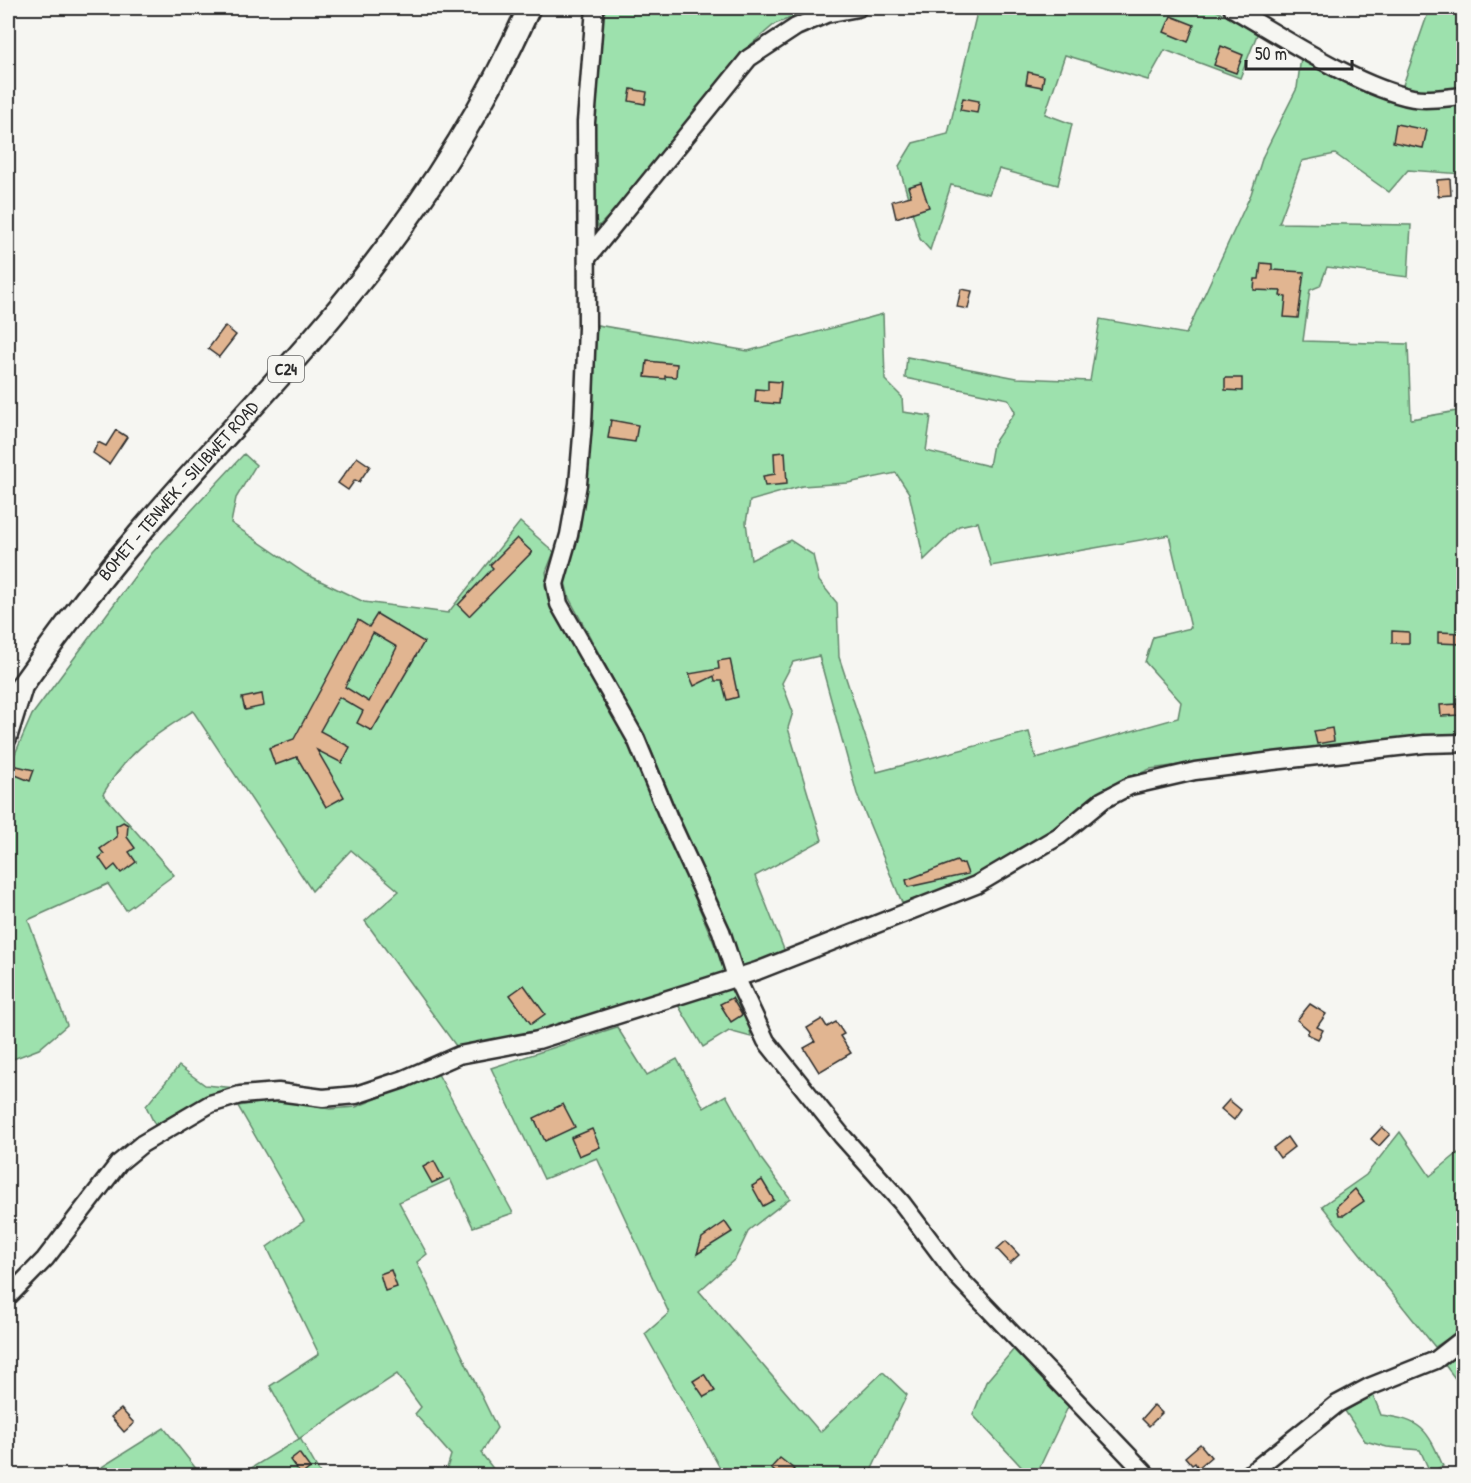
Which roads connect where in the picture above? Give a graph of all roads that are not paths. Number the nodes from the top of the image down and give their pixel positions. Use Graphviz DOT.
graph roads {
  1 [pos="529,8"];
  2 [pos="595,8"];
  3 [pos="858,8"];
  4 [pos="1232,8"];
  5 [pos="1464,96"];
  6 [pos="588,257"];
  7 [pos="26,680"];
  8 [pos="8,705"];
  9 [pos="8,738"];
  10 [pos="1464,743"];
  11 [pos="736,977"];
  12 [pos="8,1298"];
  13 [pos="1464,1338"];
  14 [pos="1148,1476"];
  15 [pos="1247,1476"];
  1 -- 7 [label="main road, BOMET - TENWEK - SILIBWET ROAD / C24"];
  2 -- 6 [label="street"];
  3 -- 6 [label="street"];
  4 -- 5 [label="street"];
  6 -- 11 [label="street"];
  7 -- 8 [label="main road, BOMET - TENWEK - SILIBWET ROAD / C24"];
  7 -- 9 [label="street"];
  10 -- 11 [label="street"];
  11 -- 12 [label="street"];
  11 -- 14 [label="street"];
  13 -- 15 [label="street"];
}
